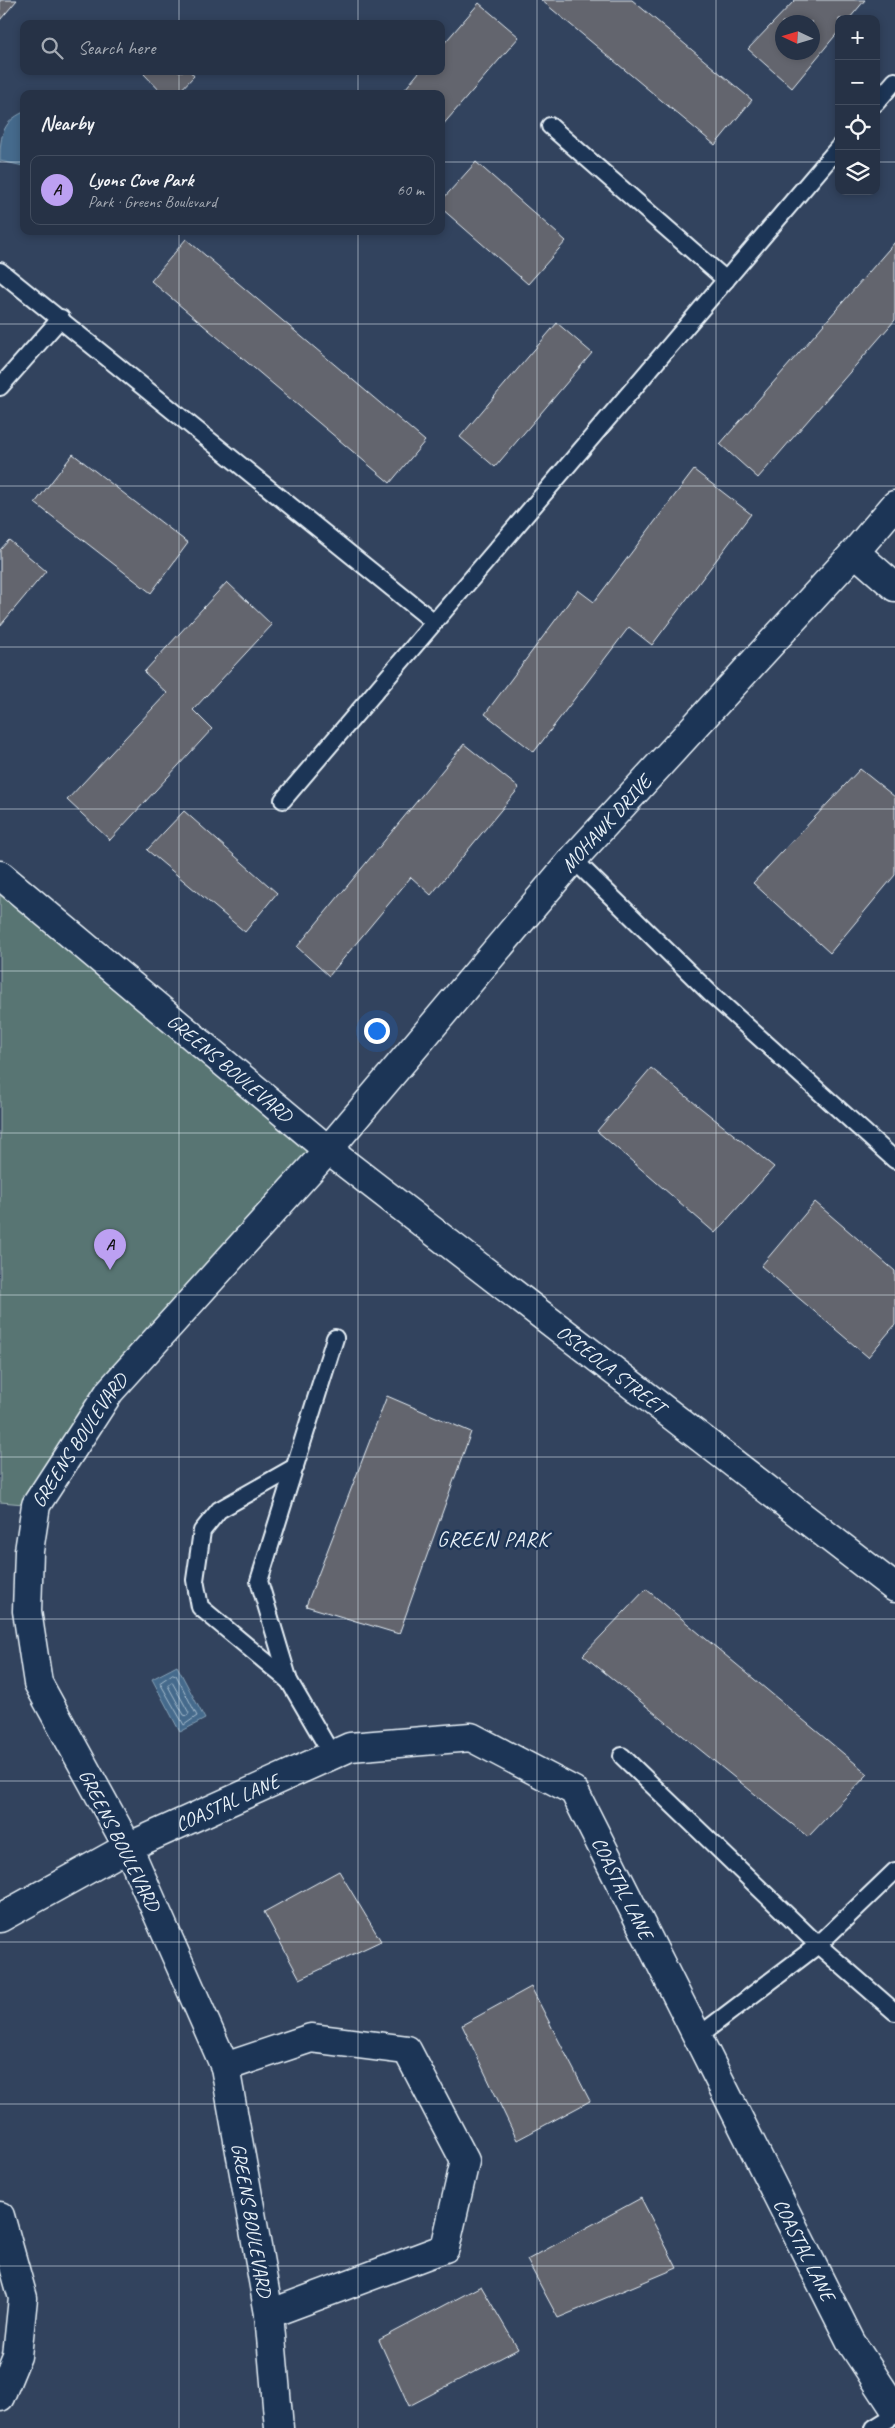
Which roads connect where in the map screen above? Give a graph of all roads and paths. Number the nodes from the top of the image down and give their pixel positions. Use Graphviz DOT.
graph roads {
  1 [pos="895,81"];
  2 [pos="880,98"];
  3 [pos="550,126"];
  4 [pos="836,150"];
  5 [pos="0,270"];
  6 [pos="726,280"];
  7 [pos="61,318"];
  8 [pos="0,387"];
  9 [pos="895,506"];
  10 [pos="855,552"];
  11 [pos="895,587"];
  12 [pos="434,622"];
  13 [pos="283,800"];
  14 [pos="573,859"];
  15 [pos="0,875"];
  16 [pos="328,1150"];
  17 [pos="895,1160"];
  18 [pos="335,1338"];
  19 [pos="295,1467"];
  20 [pos="895,1588"];
  21 [pos="289,1681"];
  22 [pos="332,1755"];
  23 [pos="622,1756"];
  24 [pos="128,1847"];
  25 [pos="895,1871"];
  26 [pos="0,1918"];
  27 [pos="818,1945"];
  28 [pos="895,2012"];
  29 [pos="697,2037"];
  30 [pos="225,2067"];
  31 [pos="0,2216"];
  32 [pos="269,2314"];
  33 [pos="0,2397"];
  34 [pos="895,2409"];
  35 [pos="895,2415"];
  36 [pos="279,2428"];
  37 [pos="874,2428"];
  1 -- 2 [label="lane"];
  3 -- 6 [label="lane"];
  4 -- 6 [label="lane"];
  5 -- 7 [label="lane"];
  6 -- 12 [label="lane"];
  7 -- 8 [label="lane"];
  7 -- 12 [label="lane"];
  9 -- 10 [label="street, MOHAWK DRIVE"];
  10 -- 11 [label="street"];
  10 -- 14 [label="street, MOHAWK DRIVE"];
  12 -- 13 [label="lane"];
  14 -- 16 [label="street, MOHAWK DRIVE"];
  14 -- 17 [label="lane"];
  15 -- 16 [label="street, GREENS BOULEVARD"];
  16 -- 20 [label="street, OSCEOLA STREET"];
  16 -- 24 [label="street, GREENS BOULEVARD"];
  18 -- 19 [label="lane"];
  19 -- 21 [label="lane"];
  19 -- 21 [label="lane"];
  21 -- 22 [label="lane"];
  22 -- 24 [label="street, COASTAL LANE"];
  22 -- 29 [label="street, COASTAL LANE"];
  23 -- 27 [label="lane"];
  24 -- 26 [label="street, COASTAL LANE"];
  24 -- 30 [label="street, GREENS BOULEVARD"];
  25 -- 27 [label="lane"];
  27 -- 28 [label="lane"];
  27 -- 29 [label="lane"];
  29 -- 34 [label="street, COASTAL LANE"];
  30 -- 32 [label="street, GREENS BOULEVARD"];
  30 -- 32 [label="street"];
  31 -- 33 [label="street"];
  32 -- 36 [label="street, GREENS BOULEVARD"];
  35 -- 37 [label="lane"];
}
